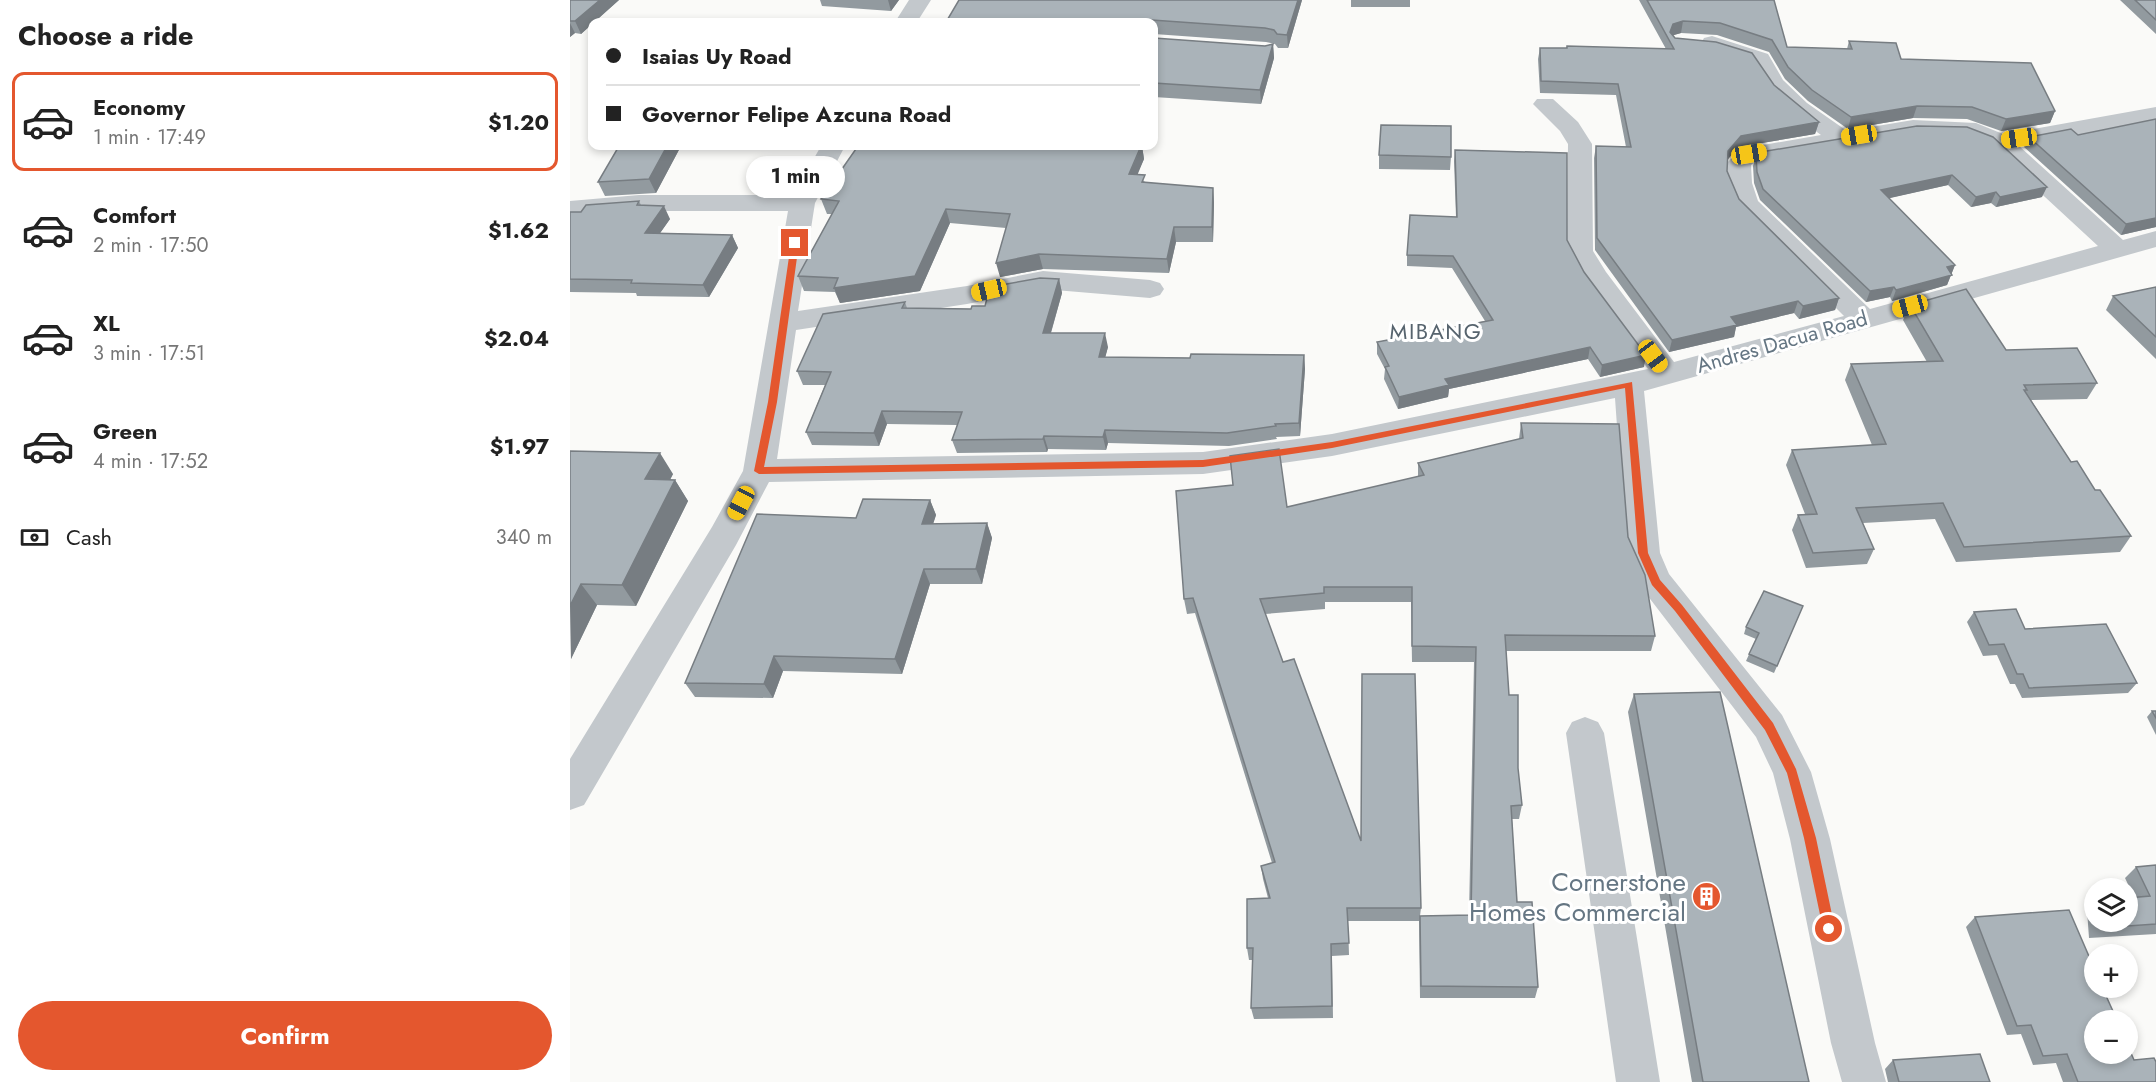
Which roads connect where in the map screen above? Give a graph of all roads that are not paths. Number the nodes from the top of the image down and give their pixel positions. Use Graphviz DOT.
graph roads {
  1 [pos="920,0"];
  2 [pos="909,18"];
  3 [pos="1690,43"];
  4 [pos="1545,104"];
  5 [pos="2156,114"];
  6 [pos="1841,138"];
  7 [pos="2000,141"];
  8 [pos="831,150"];
  9 [pos="802,202"];
  10 [pos="570,209"];
  11 [pos="2156,239"];
  12 [pos="2118,249"];
  13 [pos="1150,289"];
  14 [pos="1864,319"];
  15 [pos="783,323"];
  16 [pos="1668,375"];
  17 [pos="1629,385"];
  18 [pos="759,471"];
  19 [pos="1585,733"];
  20 [pos="570,793"];
  21 [pos="1638,1082"];
  22 [pos="1864,1082"];
  1 -- 2 [label="street"];
  3 -- 6 [label="street"];
  4 -- 16 [label="street"];
  5 -- 7 [label="street"];
  6 -- 7 [label="street"];
  6 -- 14 [label="street"];
  7 -- 12 [label="street"];
  8 -- 9 [label="street"];
  9 -- 10 [label="street"];
  9 -- 15 [label="street"];
  11 -- 12 [label="street, Andres Dacua Road"];
  12 -- 14 [label="street, Andres Dacua Road"];
  13 -- 15 [label="street"];
  14 -- 16 [label="street, Andres Dacua Road"];
  15 -- 18 [label="street"];
  16 -- 17 [label="street, Andres Dacua Road"];
  17 -- 18 [label="street, Andres Dacua Road"];
  17 -- 22 [label="street"];
  18 -- 20 [label="street"];
  19 -- 21 [label="street"];
}
